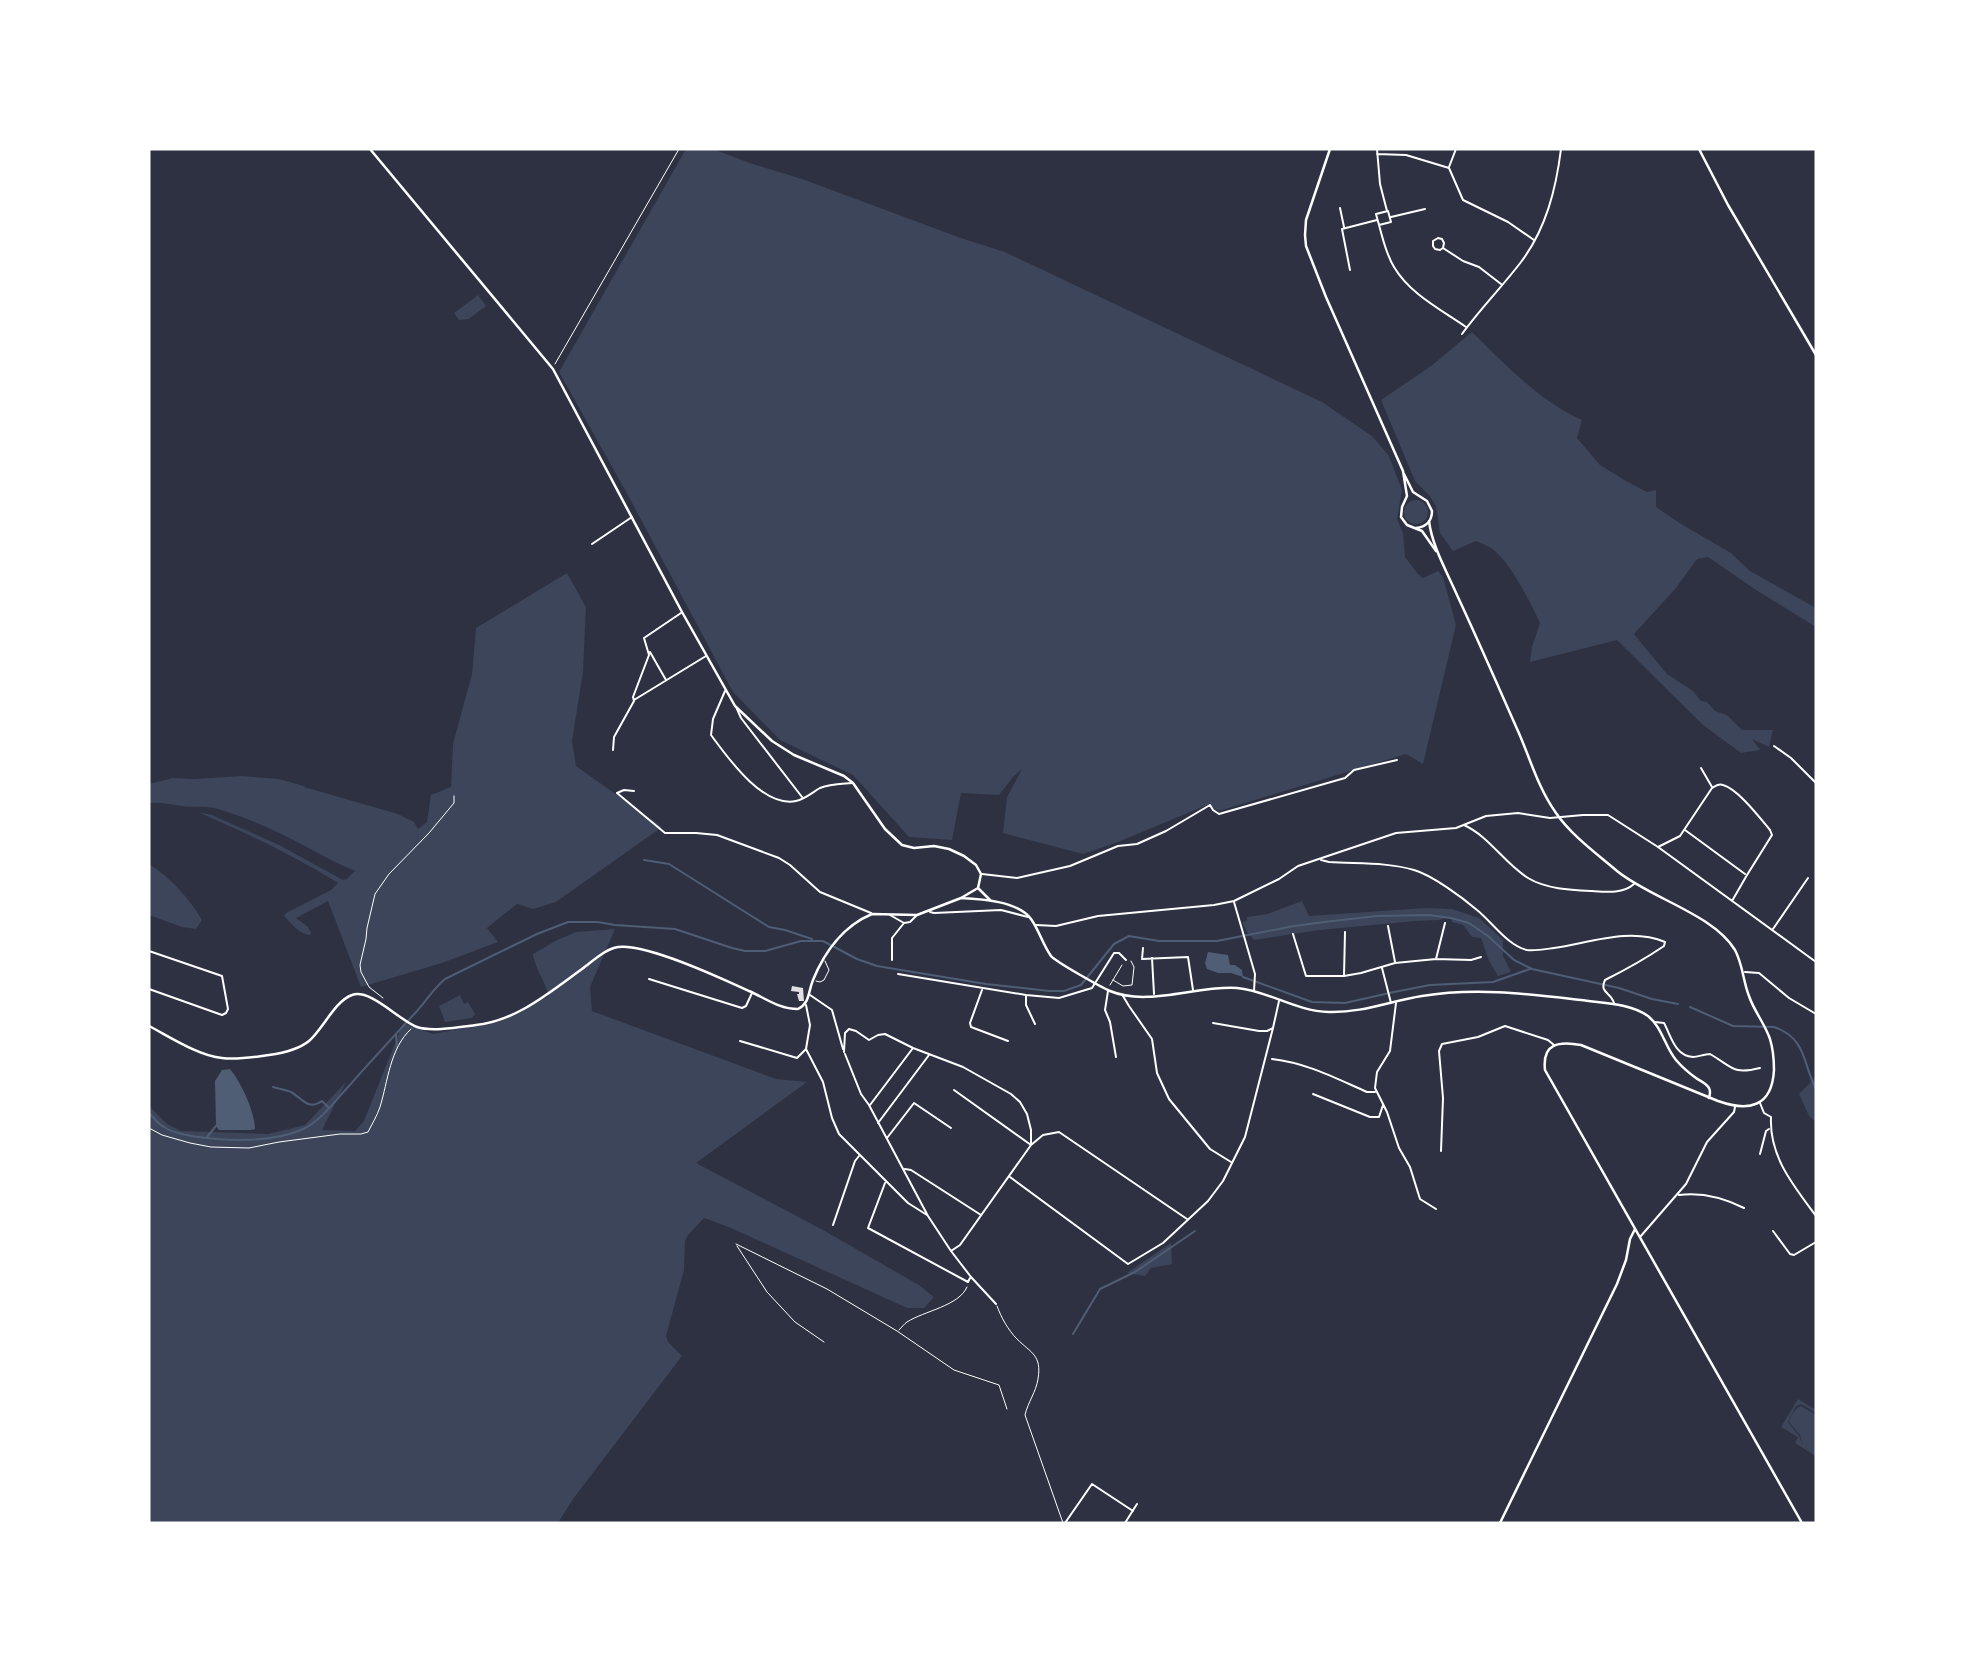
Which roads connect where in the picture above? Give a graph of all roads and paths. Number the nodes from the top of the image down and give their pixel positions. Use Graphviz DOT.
graph roads {
  1 [pos="370,149"];
  2 [pos="679,149"];
  3 [pos="1330,149"];
  4 [pos="1377,149"];
  5 [pos="1456,149"];
  6 [pos="1561,149"];
  7 [pos="1699,149"];
  8 [pos="1377,154"];
  9 [pos="1449,168"];
  10 [pos="1340,208"];
  11 [pos="1425,209"];
  12 [pos="1387,211"];
  13 [pos="1390,217"];
  14 [pos="1377,220"];
  15 [pos="1380,225"];
  16 [pos="1344,228"];
  17 [pos="1535,240"];
  18 [pos="1443,248"];
  19 [pos="1350,270"];
  20 [pos="1502,285"];
  21 [pos="1467,327"];
  22 [pos="1462,334"];
  23 [pos="1816,355"];
  24 [pos="553,369"];
  25 [pos="1403,471"];
  26 [pos="1420,497"];
  27 [pos="1405,501"];
  28 [pos="632,517"];
  29 [pos="1429,521"];
  30 [pos="1414,528"];
  31 [pos="592,544"];
  32 [pos="1440,557"];
  33 [pos="682,612"];
  34 [pos="649,650"];
  35 [pos="706,656"];
  36 [pos="667,681"];
  37 [pos="725,691"];
  38 [pos="634,701"];
  39 [pos="735,706"];
  40 [pos="1774,746"];
  41 [pos="613,750"];
  42 [pos="1397,760"];
  43 [pos="1701,768"];
  44 [pos="853,783"];
  45 [pos="1816,783"];
  46 [pos="1712,788"];
  47 [pos="634,791"];
  48 [pos="454,796"];
  49 [pos="802,798"];
  50 [pos="1559,817"];
  51 [pos="1464,825"];
  52 [pos="1684,829"];
  53 [pos="1658,847"];
  54 [pos="1320,859"];
  55 [pos="981,874"];
  56 [pos="1746,875"];
  57 [pos="1808,878"];
  58 [pos="1635,883"];
  59 [pos="978,888"];
  60 [pos="961,898"];
  61 [pos="990,900"];
  62 [pos="1234,901"];
  63 [pos="1732,902"];
  64 [pos="929,911"];
  65 [pos="872,914"];
  66 [pos="889,914"];
  67 [pos="917,915"];
  68 [pos="1031,918"];
  69 [pos="904,923"];
  70 [pos="1445,923"];
  71 [pos="1034,925"];
  72 [pos="1388,926"];
  73 [pos="1772,929"];
  74 [pos="1345,932"];
  75 [pos="1293,934"];
  76 [pos="1143,948"];
  77 [pos="149,951"];
  78 [pos="1481,957"];
  79 [pos="1152,958"];
  80 [pos="824,959"];
  81 [pos="1436,959"];
  82 [pos="892,960"];
  83 [pos="1126,960"];
  84 [pos="1816,962"];
  85 [pos="1395,963"];
  86 [pos="1382,967"];
  87 [pos="1744,972"];
  88 [pos="898,974"];
  89 [pos="1344,976"];
  90 [pos="649,979"];
  91 [pos="813,979"];
  92 [pos="1113,980"];
  93 [pos="1096,984"];
  94 [pos="1102,987"];
  95 [pos="149,989"];
  96 [pos="982,989"];
  97 [pos="1109,990"];
  98 [pos="1254,991"];
  99 [pos="752,992"];
  100 [pos="1194,992"];
  101 [pos="809,995"];
  102 [pos="1026,995"];
  103 [pos="1123,995"];
  104 [pos="1154,995"];
  105 [pos="1279,1000"];
  106 [pos="1394,1002"];
  107 [pos="806,1004"];
  108 [pos="1614,1004"];
  109 [pos="392,1011"];
  110 [pos="1816,1014"];
  111 [pos="1213,1023"];
  112 [pos="1654,1023"];
  113 [pos="1035,1024"];
  114 [pos="149,1026"];
  115 [pos="411,1026"];
  116 [pos="1273,1028"];
  117 [pos="740,1041"];
  118 [pos="1008,1041"];
  119 [pos="1554,1045"];
  120 [pos="913,1048"];
  121 [pos="806,1049"];
  122 [pos="844,1052"];
  123 [pos="930,1054"];
  124 [pos="1116,1057"];
  125 [pos="1272,1059"];
  126 [pos="1760,1068"];
  127 [pos="954,1090"];
  128 [pos="1377,1092"];
  129 [pos="1313,1094"];
  130 [pos="1709,1098"];
  131 [pos="1760,1102"];
  132 [pos="1383,1104"];
  133 [pos="869,1105"];
  134 [pos="1735,1106"];
  135 [pos="877,1123"];
  136 [pos="149,1128"];
  137 [pos="951,1128"];
  138 [pos="1770,1128"];
  139 [pos="886,1138"];
  140 [pos="1031,1145"];
  141 [pos="1441,1151"];
  142 [pos="1760,1154"];
  143 [pos="859,1156"];
  144 [pos="1232,1163"];
  145 [pos="904,1169"];
  146 [pos="1010,1177"];
  147 [pos="885,1182"];
  148 [pos="1678,1195"];
  149 [pos="1744,1208"];
  150 [pos="1436,1209"];
  151 [pos="928,1216"];
  152 [pos="981,1216"];
  153 [pos="1816,1216"];
  154 [pos="1188,1220"];
  155 [pos="833,1225"];
  156 [pos="1635,1229"];
  157 [pos="1773,1231"];
  158 [pos="1642,1239"];
  159 [pos="1816,1242"];
  160 [pos="951,1251"];
  161 [pos="971,1278"];
  162 [pos="968,1282"];
  163 [pos="996,1304"];
  164 [pos="897,1331"];
  165 [pos="824,1342"];
  166 [pos="1007,1409"];
  167 [pos="1138,1504"];
  168 [pos="1133,1511"];
  169 [pos="1064,1523"];
  170 [pos="1125,1523"];
  171 [pos="1500,1523"];
  172 [pos="1802,1523"];
  1 -- 24 [label="street"];
  2 -- 24 [label="path"];
  3 -- 25 [label="street"];
  4 -- 8 [label="street"];
  5 -- 9 [label="street"];
  6 -- 17 [label="street"];
  7 -- 23 [label="street"];
  8 -- 9 [label="street"];
  8 -- 12 [label="street"];
  9 -- 17 [label="street"];
  10 -- 16 [label="street"];
  11 -- 13 [label="street"];
  12 -- 13 [label="street"];
  12 -- 14 [label="street"];
  13 -- 15 [label="street"];
  14 -- 15 [label="street"];
  14 -- 16 [label="street"];
  15 -- 21 [label="street"];
  16 -- 19 [label="street"];
  17 -- 20 [label="street"];
  18 -- 20 [label="street"];
  20 -- 21 [label="street"];
  21 -- 22 [label="street"];
  24 -- 28 [label="street"];
  25 -- 26 [label="street"];
  25 -- 27 [label="street"];
  26 -- 27 [label="street"];
  26 -- 29 [label="street"];
  27 -- 30 [label="street"];
  28 -- 31 [label="street"];
  28 -- 33 [label="street"];
  29 -- 30 [label="street"];
  29 -- 32 [label="street"];
  30 -- 32 [label="street"];
  32 -- 50 [label="street"];
  33 -- 34 [label="street"];
  33 -- 35 [label="street"];
  34 -- 36 [label="street"];
  34 -- 38 [label="street"];
  35 -- 36 [label="street"];
  35 -- 37 [label="street"];
  36 -- 38 [label="street"];
  37 -- 39 [label="street"];
  37 -- 49 [label="street"];
  38 -- 41 [label="street"];
  39 -- 44 [label="street"];
  39 -- 49 [label="street"];
  40 -- 45 [label="street"];
  42 -- 55 [label="street"];
  43 -- 46 [label="street"];
  44 -- 49 [label="street"];
  44 -- 55 [label="street"];
  46 -- 52 [label="street"];
  46 -- 56 [label="street"];
  47 -- 65 [label="street"];
  48 -- 109 [label="path"];
  50 -- 51 [label="street"];
  50 -- 53 [label="street"];
  50 -- 58 [label="street"];
  51 -- 54 [label="street"];
  51 -- 58 [label="street"];
  52 -- 53 [label="street"];
  52 -- 56 [label="street"];
  53 -- 63 [label="street"];
  54 -- 62 [label="street"];
  54 -- 108 [label="street"];
  55 -- 59 [label="street"];
  56 -- 63 [label="street"];
  57 -- 73 [label="street"];
  58 -- 87 [label="street"];
  59 -- 60 [label="street"];
  59 -- 61 [label="street"];
  60 -- 61 [label="street"];
  60 -- 64 [label="street"];
  61 -- 68 [label="street"];
  62 -- 71 [label="street"];
  62 -- 98 [label="street"];
  63 -- 73 [label="street"];
  64 -- 67 [label="street"];
  64 -- 68 [label="street"];
  65 -- 66 [label="street"];
  65 -- 80 [label="street"];
  66 -- 67 [label="street"];
  66 -- 69 [label="street"];
  67 -- 69 [label="street"];
  68 -- 71 [label="street"];
  69 -- 82 [label="street"];
  70 -- 81 [label="street"];
  71 -- 93 [label="street"];
  72 -- 85 [label="street"];
  73 -- 84 [label="street"];
  74 -- 89 [label="street"];
  75 -- 89 [label="street"];
  76 -- 79 [label="street"];
  77 -- 95 [label="street"];
  78 -- 81 [label="street"];
  79 -- 100 [label="street"];
  79 -- 104 [label="street"];
  80 -- 91 [label="street"];
  80 -- 91 [label="lane"];
  81 -- 85 [label="street"];
  83 -- 92 [label="path"];
  83 -- 92 [label="path"];
  83 -- 93 [label="street"];
  85 -- 86 [label="street"];
  86 -- 89 [label="street"];
  86 -- 106 [label="street"];
  87 -- 110 [label="street"];
  87 -- 131 [label="street"];
  88 -- 96 [label="street"];
  90 -- 99 [label="street"];
  91 -- 101 [label="street"];
  92 -- 94 [label="path"];
  93 -- 94 [label="street"];
  93 -- 102 [label="street"];
  94 -- 97 [label="street"];
  96 -- 102 [label="street"];
  96 -- 118 [label="street"];
  97 -- 103 [label="street"];
  97 -- 124 [label="street"];
  98 -- 100 [label="street"];
  98 -- 105 [label="street"];
  99 -- 107 [label="street"];
  99 -- 115 [label="street"];
  100 -- 104 [label="street"];
  101 -- 107 [label="street"];
  101 -- 122 [label="street"];
  102 -- 113 [label="street"];
  103 -- 104 [label="street"];
  103 -- 144 [label="street"];
  105 -- 106 [label="street"];
  105 -- 116 [label="street"];
  106 -- 108 [label="street"];
  106 -- 128 [label="street"];
  107 -- 121 [label="street"];
  108 -- 112 [label="street"];
  109 -- 114 [label="street"];
  109 -- 115 [label="street"];
  111 -- 116 [label="street"];
  112 -- 126 [label="street"];
  112 -- 130 [label="street"];
  115 -- 136 [label="path"];
  116 -- 144 [label="street"];
  117 -- 121 [label="street"];
  119 -- 130 [label="street"];
  119 -- 141 [label="street"];
  119 -- 156 [label="street"];
  120 -- 122 [label="street"];
  120 -- 123 [label="street"];
  120 -- 133 [label="street"];
  121 -- 143 [label="street"];
  122 -- 133 [label="street"];
  123 -- 135 [label="street"];
  123 -- 140 [label="street"];
  125 -- 128 [label="street"];
  127 -- 140 [label="street"];
  128 -- 132 [label="street"];
  129 -- 132 [label="street"];
  130 -- 134 [label="street"];
  131 -- 134 [label="street"];
  131 -- 138 [label="street"];
  132 -- 150 [label="street"];
  133 -- 135 [label="street"];
  134 -- 148 [label="street"];
  135 -- 139 [label="street"];
  137 -- 139 [label="street"];
  138 -- 142 [label="street"];
  138 -- 153 [label="street"];
  139 -- 145 [label="street"];
  140 -- 146 [label="street"];
  140 -- 154 [label="street"];
  143 -- 147 [label="street"];
  143 -- 155 [label="street"];
  144 -- 154 [label="street"];
  145 -- 151 [label="street"];
  145 -- 152 [label="street"];
  146 -- 152 [label="street"];
  146 -- 154 [label="street"];
  147 -- 151 [label="street"];
  147 -- 162 [label="street"];
  148 -- 149 [label="street"];
  148 -- 158 [label="street"];
  151 -- 160 [label="street"];
  152 -- 160 [label="street"];
  156 -- 158 [label="street"];
  156 -- 171 [label="street"];
  157 -- 159 [label="street"];
  158 -- 172 [label="street"];
  160 -- 161 [label="street"];
  161 -- 162 [label="street"];
  161 -- 163 [label="street"];
  162 -- 164 [label="path"];
  163 -- 169 [label="lane"];
  164 -- 165 [label="path"];
  164 -- 166 [label="path"];
  167 -- 168 [label="street"];
  168 -- 169 [label="street"];
  168 -- 170 [label="street"];
}
